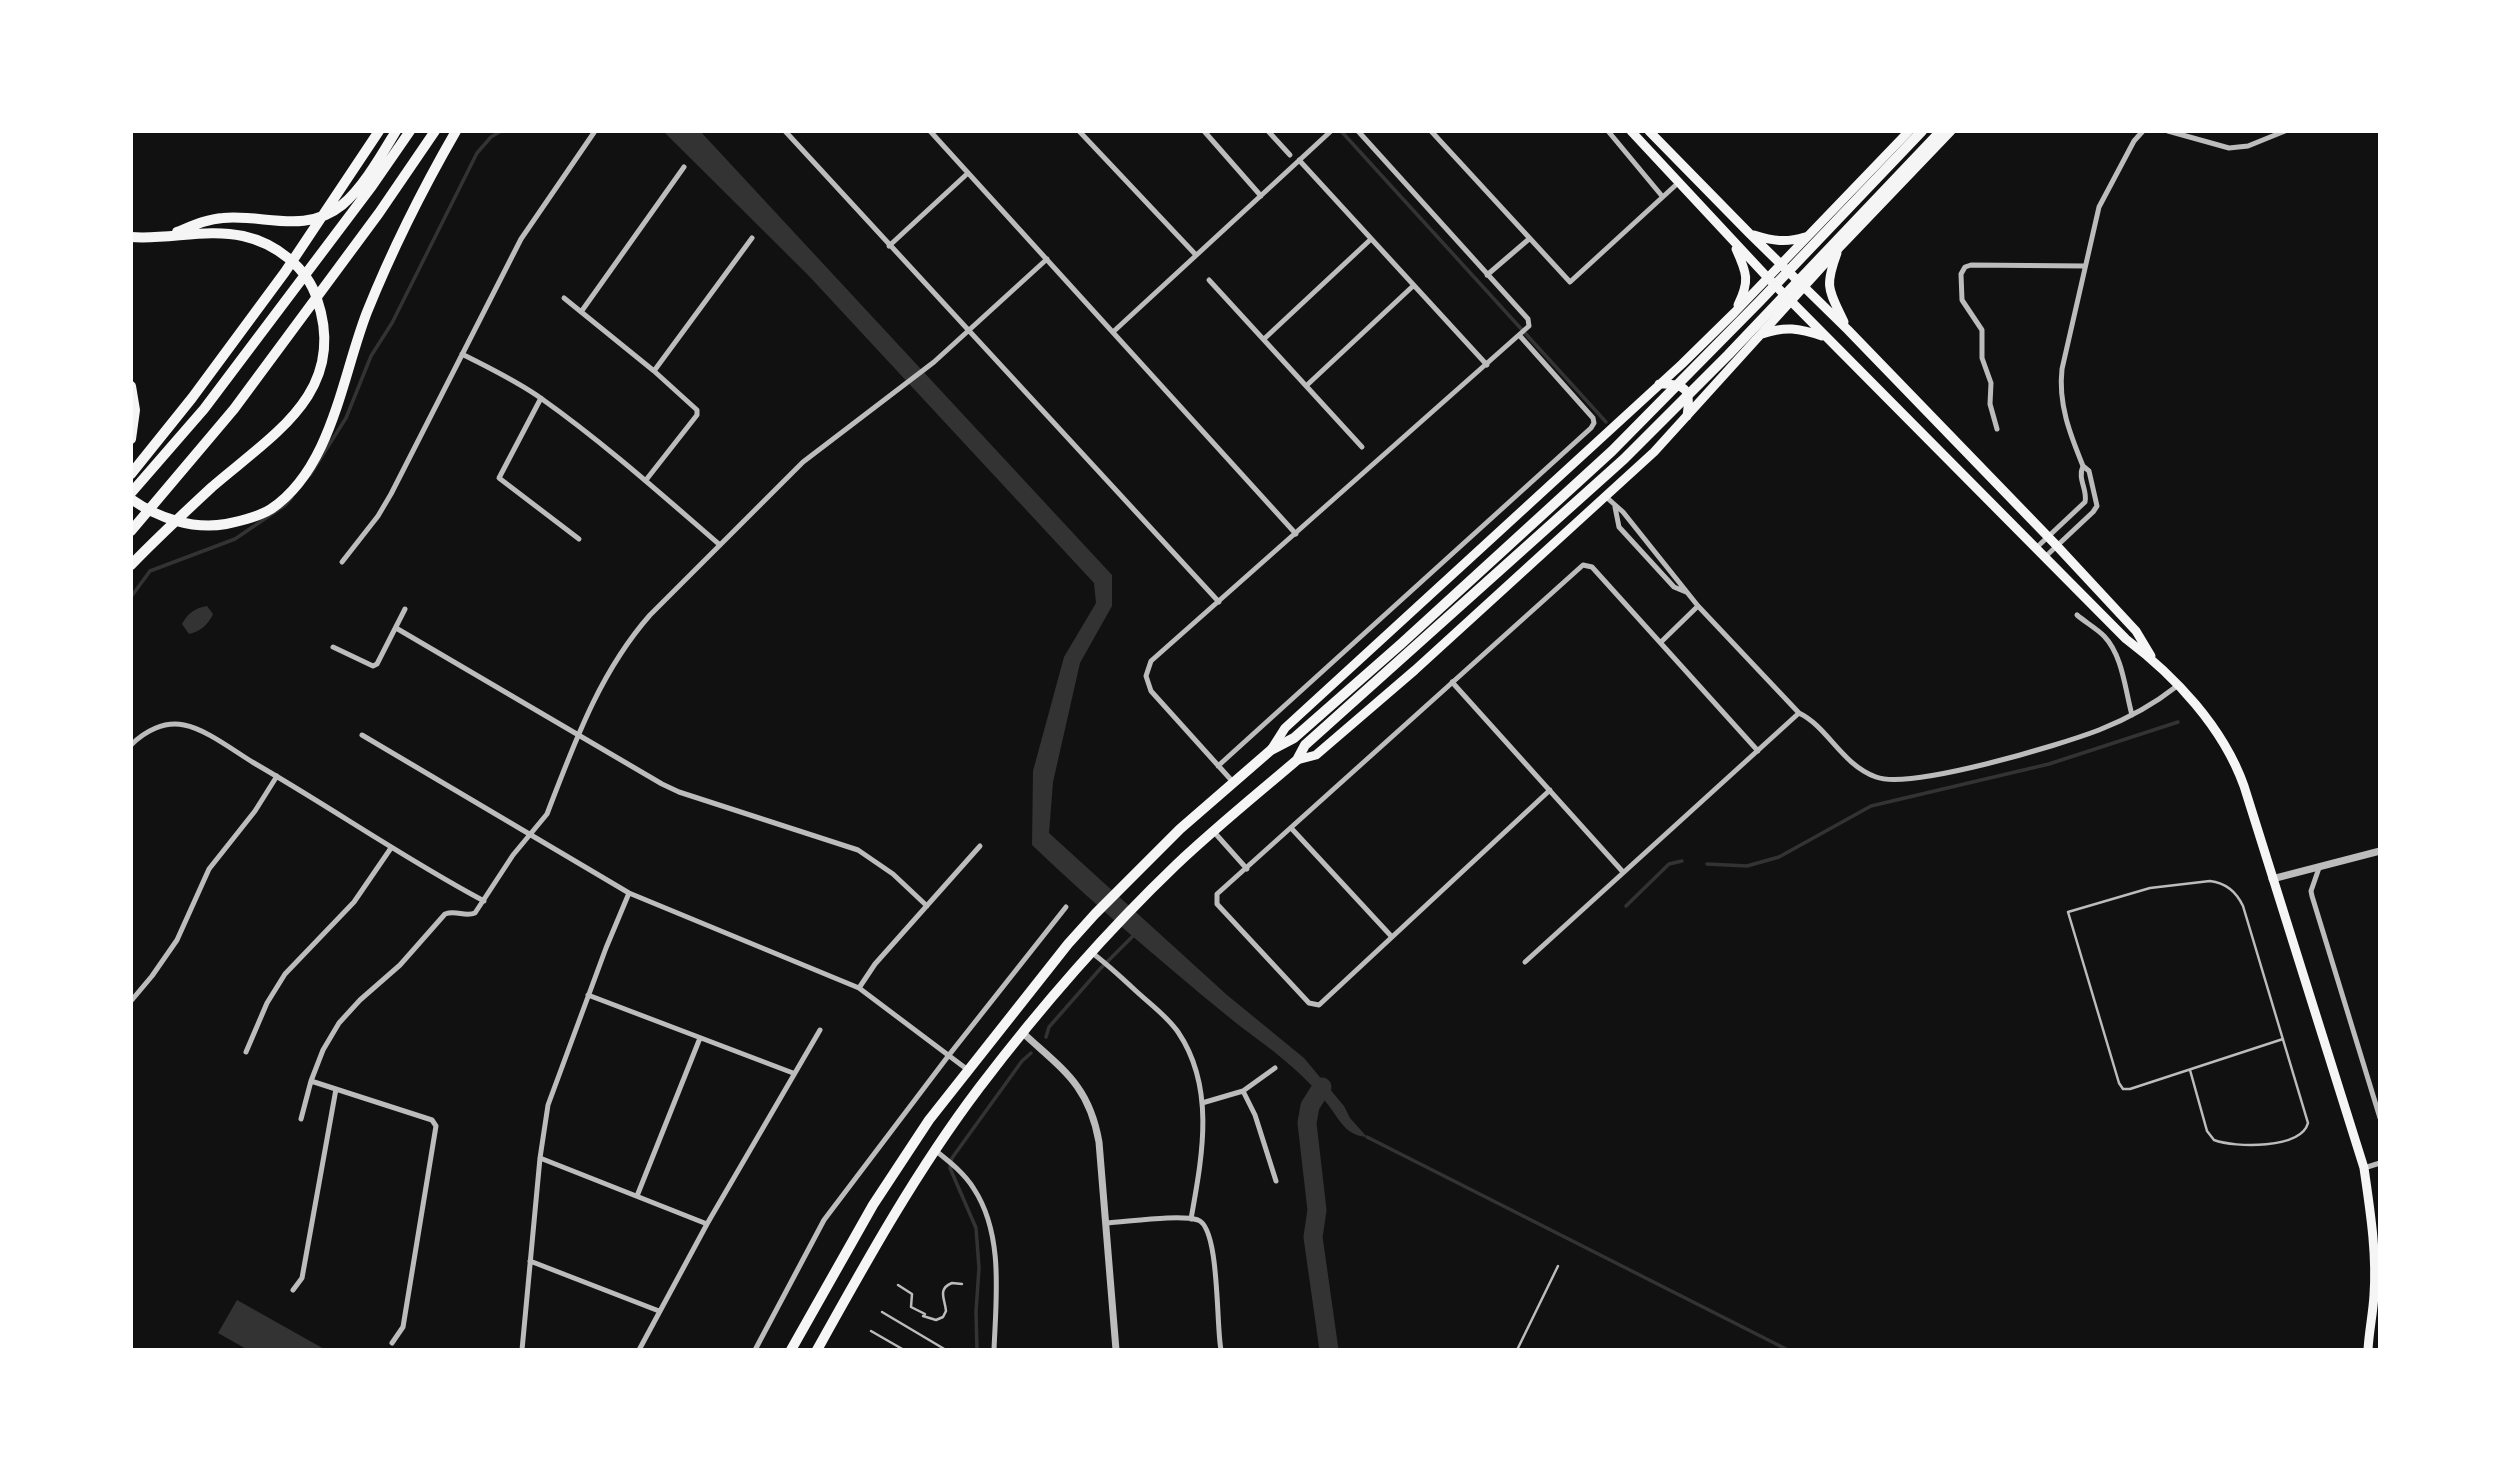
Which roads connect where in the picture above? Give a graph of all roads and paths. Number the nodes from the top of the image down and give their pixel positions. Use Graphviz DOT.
graph roads {
  1 [pos="379,131"];
  2 [pos="396,131"];
  3 [pos="410,131"];
  4 [pos="435,131"];
  5 [pos="456,131"];
  6 [pos="595,131"];
  7 [pos="785,131"];
  8 [pos="930,131"];
  9 [pos="1079,131"];
  10 [pos="1203,131"];
  11 [pos="1268,131"];
  12 [pos="1331,131"];
  13 [pos="1358,131"];
  14 [pos="1431,131"];
  15 [pos="1608,131"];
  16 [pos="1630,131"];
  17 [pos="1649,131"];
  18 [pos="1909,131"];
  19 [pos="1922,131"];
  20 [pos="1941,131"];
  21 [pos="1951,131"];
  22 [pos="2143,131"];
  23 [pos="2168,131"];
  24 [pos="2285,131"];
  25 [pos="1290,155"];
  26 [pos="1299,160"];
  27 [pos="684,167"];
  28 [pos="968,173"];
  29 [pos="1678,183"];
  30 [pos="1261,196"];
  31 [pos="1662,197"];
  32 [pos="1749,233"];
  33 [pos="167,236"];
  34 [pos="1809,236"];
  35 [pos="131,237"];
  36 [pos="752,238"];
  37 [pos="1529,239"];
  38 [pos="1370,240"];
  39 [pos="1732,241"];
  40 [pos="889,246"];
  41 [pos="1839,248"];
  42 [pos="1196,255"];
  43 [pos="1047,259"];
  44 [pos="1780,264"];
  45 [pos="2085,266"];
  46 [pos="1488,275"];
  47 [pos="1768,278"];
  48 [pos="1209,280"];
  49 [pos="1413,286"];
  50 [pos="1804,286"];
  51 [pos="564,298"];
  52 [pos="1791,301"];
  53 [pos="581,312"];
  54 [pos="1734,313"];
  55 [pos="1849,330"];
  56 [pos="968,332"];
  57 [pos="1112,332"];
  58 [pos="1759,335"];
  59 [pos="1520,336"];
  60 [pos="1827,337"];
  61 [pos="1264,339"];
  62 [pos="462,354"];
  63 [pos="1487,365"];
  64 [pos="654,371"];
  65 [pos="1659,383"];
  66 [pos="131,386"];
  67 [pos="1306,386"];
  68 [pos="541,398"];
  69 [pos="1687,416"];
  70 [pos="1997,429"];
  71 [pos="131,439"];
  72 [pos="1362,447"];
  73 [pos="2083,466"];
  74 [pos="131,474"];
  75 [pos="646,480"];
  76 [pos="131,493"];
  77 [pos="1605,495"];
  78 [pos="131,499"];
  79 [pos="1615,507"];
  80 [pos="131,531"];
  81 [pos="1296,534"];
  82 [pos="2048,537"];
  83 [pos="579,539"];
  84 [pos="720,545"];
  85 [pos="2057,546"];
  86 [pos="2036,548"];
  87 [pos="2045,557"];
  88 [pos="342,562"];
  89 [pos="131,565"];
  90 [pos="1686,592"];
  91 [pos="1219,602"];
  92 [pos="1699,606"];
  93 [pos="405,609"];
  94 [pos="2077,615"];
  95 [pos="396,628"];
  96 [pos="1661,642"];
  97 [pos="333,648"];
  98 [pos="2154,660"];
  99 [pos="1452,682"];
  100 [pos="2177,686"];
  101 [pos="1799,713"];
  102 [pos="2132,715"];
  103 [pos="578,733"];
  104 [pos="362,735"];
  105 [pos="131,745"];
  106 [pos="1271,750"];
  107 [pos="1758,751"];
  108 [pos="1297,760"];
  109 [pos="1218,766"];
  110 [pos="277,776"];
  111 [pos="1233,783"];
  112 [pos="1550,790"];
  113 [pos="1292,829"];
  114 [pos="1214,831"];
  115 [pos="530,835"];
  116 [pos="980,846"];
  117 [pos="391,848"];
  118 [pos="2380,851"];
  119 [pos="2319,868"];
  120 [pos="1247,869"];
  121 [pos="1623,872"];
  122 [pos="2272,879"];
  123 [pos="629,894"];
  124 [pos="484,901"];
  125 [pos="927,906"];
  126 [pos="1066,907"];
  127 [pos="1392,937"];
  128 [pos="1091,952"];
  129 [pos="1525,962"];
  130 [pos="859,988"];
  131 [pos="589,995"];
  132 [pos="131,1001"];
  133 [pos="820,1030"];
  134 [pos="1023,1033"];
  135 [pos="700,1038"];
  136 [pos="2283,1039"];
  137 [pos="246,1052"];
  138 [pos="949,1055"];
  139 [pos="1275,1068"];
  140 [pos="968,1070"];
  141 [pos="2190,1070"];
  142 [pos="793,1073"];
  143 [pos="311,1081"];
  144 [pos="336,1089"];
  145 [pos="1243,1091"];
  146 [pos="1202,1103"];
  147 [pos="2380,1118"];
  148 [pos="301,1119"];
  149 [pos="936,1151"];
  150 [pos="540,1158"];
  151 [pos="2380,1163"];
  152 [pos="2364,1168"];
  153 [pos="1276,1181"];
  154 [pos="637,1196"];
  155 [pos="1191,1219"];
  156 [pos="1106,1223"];
  157 [pos="707,1224"];
  158 [pos="530,1261"];
  159 [pos="1558,1266"];
  160 [pos="962,1284"];
  161 [pos="898,1285"];
  162 [pos="293,1290"];
  163 [pos="659,1311"];
  164 [pos="881,1312"];
  165 [pos="871,1331"];
  166 [pos="2380,1334"];
  167 [pos="2369,1336"];
  168 [pos="392,1343"];
  169 [pos="904,1349"];
  170 [pos="522,1350"];
  171 [pos="639,1350"];
  172 [pos="755,1350"];
  173 [pos="791,1350"];
  174 [pos="817,1350"];
  175 [pos="946,1350"];
  176 [pos="994,1350"];
  177 [pos="1116,1350"];
  178 [pos="1221,1350"];
  179 [pos="1517,1350"];
  180 [pos="2368,1350"];
  1 -- 74 [label="highway"];
  2 -- 33 [label="highway"];
  3 -- 76 [label="highway"];
  4 -- 80 [label="highway"];
  5 -- 78 [label="highway"];
  6 -- 62 [label="street"];
  7 -- 40 [label="street"];
  8 -- 28 [label="street"];
  9 -- 42 [label="street"];
  10 -- 30 [label="street"];
  11 -- 25 [label="street"];
  12 -- 26 [label="street"];
  13 -- 46 [label="street"];
  14 -- 37 [label="street"];
  15 -- 31 [label="street"];
  16 -- 29 [label="main road"];
  17 -- 32 [label="main road"];
  18 -- 34 [label="main road"];
  19 -- 106 [label="highway"];
  20 -- 108 [label="highway"];
  21 -- 41 [label="main road"];
  22 -- 45 [label="street"];
  23 -- 24 [label="street"];
  26 -- 30 [label="street"];
  26 -- 38 [label="street"];
  27 -- 53 [label="street"];
  28 -- 40 [label="street"];
  28 -- 43 [label="street"];
  29 -- 31 [label="street"];
  29 -- 39 [label="main road"];
  30 -- 42 [label="street"];
  31 -- 37 [label="street"];
  32 -- 34 [label="main road"];
  32 -- 44 [label="main road"];
  33 -- 35 [label="highway"];
  33 -- 89 [label="highway"];
  34 -- 44 [label="main road"];
  36 -- 64 [label="street"];
  37 -- 46 [label="street"];
  38 -- 49 [label="street"];
  38 -- 61 [label="street"];
  39 -- 47 [label="main road"];
  39 -- 54 [label="main road"];
  40 -- 56 [label="street"];
  41 -- 50 [label="main road"];
  41 -- 55 [label="main road"];
  42 -- 57 [label="street"];
  43 -- 56 [label="street"];
  43 -- 57 [label="street"];
  44 -- 47 [label="main road"];
  44 -- 50 [label="main road"];
  45 -- 70 [label="street"];
  45 -- 73 [label="street"];
  46 -- 59 [label="street"];
  47 -- 52 [label="main road"];
  47 -- 54 [label="main road"];
  48 -- 61 [label="street"];
  49 -- 63 [label="street"];
  49 -- 67 [label="street"];
  50 -- 52 [label="main road"];
  50 -- 55 [label="main road"];
  51 -- 53 [label="street"];
  52 -- 58 [label="main road"];
  52 -- 60 [label="main road"];
  53 -- 64 [label="street"];
  54 -- 65 [label="main road"];
  55 -- 82 [label="main road"];
  56 -- 84 [label="street"];
  56 -- 91 [label="street"];
  57 -- 81 [label="street"];
  58 -- 60 [label="main road"];
  58 -- 69 [label="main road"];
  59 -- 63 [label="street"];
  59 -- 109 [label="street"];
  60 -- 86 [label="main road"];
  61 -- 67 [label="street"];
  62 -- 68 [label="street"];
  62 -- 88 [label="street"];
  63 -- 81 [label="street"];
  64 -- 75 [label="street"];
  65 -- 69 [label="main road"];
  65 -- 106 [label="main road"];
  66 -- 71 [label="highway"];
  67 -- 72 [label="street"];
  68 -- 75 [label="street"];
  68 -- 83 [label="street"];
  69 -- 77 [label="main road"];
  73 -- 82 [label="street"];
  73 -- 85 [label="street"];
  75 -- 84 [label="street"];
  77 -- 79 [label="street"];
  77 -- 108 [label="main road"];
  79 -- 90 [label="street"];
  79 -- 90 [label="street"];
  81 -- 91 [label="street"];
  82 -- 85 [label="main road"];
  82 -- 86 [label="street"];
  84 -- 103 [label="street"];
  85 -- 87 [label="street"];
  85 -- 98 [label="main road"];
  86 -- 87 [label="main road"];
  87 -- 98 [label="main road"];
  90 -- 92 [label="street"];
  91 -- 109 [label="street"];
  92 -- 96 [label="street"];
  92 -- 101 [label="street"];
  93 -- 95 [label="street"];
  94 -- 102 [label="street"];
  95 -- 97 [label="street"];
  95 -- 103 [label="street"];
  96 -- 99 [label="street"];
  96 -- 107 [label="street"];
  98 -- 100 [label="main road"];
  99 -- 112 [label="street"];
  99 -- 113 [label="street"];
  100 -- 102 [label="street"];
  100 -- 122 [label="main road"];
  101 -- 102 [label="street"];
  101 -- 107 [label="street"];
  103 -- 115 [label="street"];
  103 -- 125 [label="street"];
  104 -- 115 [label="street"];
  105 -- 110 [label="street"];
  106 -- 111 [label="highway"];
  107 -- 121 [label="street"];
  108 -- 114 [label="highway"];
  109 -- 111 [label="street"];
  110 -- 117 [label="street"];
  110 -- 132 [label="street"];
  111 -- 140 [label="highway"];
  112 -- 121 [label="street"];
  112 -- 127 [label="street"];
  113 -- 120 [label="street"];
  113 -- 127 [label="street"];
  114 -- 120 [label="street"];
  114 -- 128 [label="highway"];
  115 -- 123 [label="street"];
  115 -- 124 [label="street"];
  116 -- 125 [label="street"];
  117 -- 124 [label="street"];
  117 -- 137 [label="street"];
  118 -- 119 [label="street"];
  119 -- 122 [label="street"];
  119 -- 147 [label="street"];
  120 -- 127 [label="street"];
  121 -- 129 [label="street"];
  122 -- 152 [label="main road"];
  123 -- 130 [label="street"];
  123 -- 131 [label="street"];
  124 -- 143 [label="street"];
  125 -- 130 [label="street"];
  126 -- 138 [label="street"];
  128 -- 134 [label="highway"];
  128 -- 146 [label="street"];
  130 -- 138 [label="street"];
  131 -- 135 [label="street"];
  131 -- 150 [label="street"];
  133 -- 142 [label="street"];
  134 -- 149 [label="highway"];
  134 -- 156 [label="street"];
  135 -- 142 [label="street"];
  135 -- 154 [label="street"];
  136 -- 141 [label="lane"];
  136 -- 141 [label="lane"];
  136 -- 141 [label="lane"];
  138 -- 140 [label="street"];
  138 -- 172 [label="street"];
  139 -- 145 [label="street"];
  140 -- 173 [label="highway"];
  142 -- 157 [label="street"];
  143 -- 144 [label="street"];
  143 -- 148 [label="street"];
  144 -- 162 [label="street"];
  144 -- 168 [label="street"];
  145 -- 146 [label="street"];
  145 -- 153 [label="street"];
  146 -- 155 [label="street"];
  149 -- 174 [label="highway"];
  149 -- 176 [label="street"];
  150 -- 154 [label="street"];
  150 -- 158 [label="street"];
  151 -- 152 [label="street"];
  152 -- 167 [label="main road"];
  154 -- 157 [label="street"];
  155 -- 156 [label="street"];
  155 -- 178 [label="street"];
  156 -- 177 [label="street"];
  157 -- 163 [label="street"];
  158 -- 163 [label="street"];
  158 -- 170 [label="street"];
  159 -- 179 [label="lane"];
  160 -- 161 [label="lane"];
  163 -- 171 [label="street"];
  164 -- 175 [label="lane"];
  165 -- 169 [label="lane"];
  166 -- 167 [label="street"];
  167 -- 180 [label="main road"];
}
